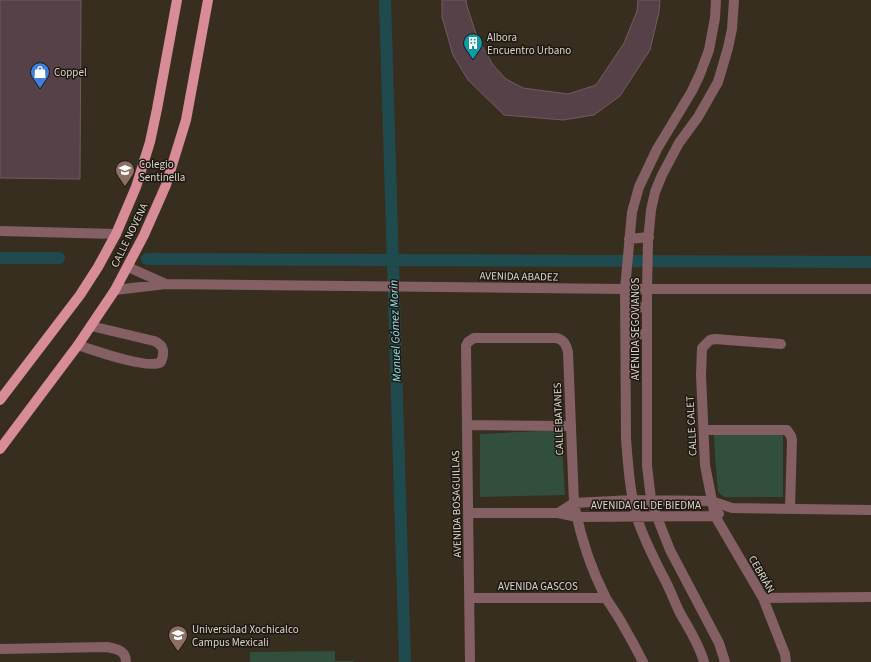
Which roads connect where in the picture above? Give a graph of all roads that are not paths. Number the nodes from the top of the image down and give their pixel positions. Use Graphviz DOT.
graph roads {
  1 [pos="177,0"];
  2 [pos="208,0"];
  3 [pos="716,0"];
  4 [pos="734,0"];
  5 [pos="0,231"];
  6 [pos="116,234"];
  7 [pos="648,239"];
  8 [pos="629,241"];
  9 [pos="128,266"];
  10 [pos="166,284"];
  11 [pos="647,284"];
  12 [pos="625,289"];
  13 [pos="871,289"];
  14 [pos="115,290"];
  15 [pos="647,307"];
  16 [pos="626,308"];
  17 [pos="91,326"];
  18 [pos="647,334"];
  19 [pos="626,335"];
  20 [pos="557,338"];
  21 [pos="781,344"];
  22 [pos="78,345"];
  23 [pos="0,400"];
  24 [pos="468,425"];
  25 [pos="570,426"];
  26 [pos="704,430"];
  27 [pos="0,449"];
  28 [pos="651,499"];
  29 [pos="633,500"];
  30 [pos="711,501"];
  31 [pos="574,503"];
  32 [pos="732,508"];
  33 [pos="790,508"];
  34 [pos="871,510"];
  35 [pos="468,513"];
  36 [pos="558,513"];
  37 [pos="715,516"];
  38 [pos="637,517"];
  39 [pos="657,517"];
  40 [pos="577,518"];
  41 [pos="871,597"];
  42 [pos="469,598"];
  43 [pos="606,598"];
  44 [pos="762,598"];
  45 [pos="0,649"];
  46 [pos="126,662"];
  47 [pos="470,662"];
  48 [pos="643,662"];
  49 [pos="704,662"];
  50 [pos="725,662"];
  51 [pos="786,662"];
  1 -- 6 [label="main road, CALLE NOVENA"];
  2 -- 9 [label="main road, CALLE NOVENA"];
  3 -- 8 [label="street, AVENIDA SEGOVIANOS"];
  4 -- 7 [label="street, AVENIDA SEGOVIANOS"];
  5 -- 6 [label="street"];
  6 -- 23 [label="main road, CALLE NOVENA"];
  7 -- 8 [label="street"];
  7 -- 11 [label="street, AVENIDA SEGOVIANOS"];
  8 -- 12 [label="street, AVENIDA SEGOVIANOS"];
  9 -- 10 [label="street, AVENIDA ABADEZ"];
  9 -- 14 [label="main road, CALLE NOVENA"];
  10 -- 12 [label="street, AVENIDA ABADEZ"];
  10 -- 14 [label="street, AVENIDA ABADEZ"];
  11 -- 12 [label="street, AVENIDA ABADEZ"];
  11 -- 13 [label="street, AVENIDA ABADEZ"];
  11 -- 15 [label="street, AVENIDA SEGOVIANOS"];
  12 -- 16 [label="street, AVENIDA SEGOVIANOS"];
  14 -- 17 [label="main road, CALLE NOVENA"];
  15 -- 16 [label="street"];
  15 -- 18 [label="street, AVENIDA SEGOVIANOS"];
  16 -- 19 [label="street, AVENIDA SEGOVIANOS"];
  17 -- 22 [label="main road, CALLE NOVENA"];
  17 -- 22 [label="street"];
  18 -- 19 [label="street"];
  18 -- 28 [label="street, AVENIDA SEGOVIANOS"];
  19 -- 29 [label="street, AVENIDA SEGOVIANOS"];
  20 -- 24 [label="street, AVENIDA BOSAGUILLAS"];
  20 -- 25 [label="street, CALLE BATANES"];
  21 -- 26 [label="street, CALLE CALET"];
  22 -- 27 [label="main road, CALLE NOVENA"];
  24 -- 25 [label="street"];
  24 -- 35 [label="street, AVENIDA BOSAGUILLAS"];
  25 -- 31 [label="street, CALLE BATANES"];
  26 -- 30 [label="street, CALLE CALET"];
  26 -- 33 [label="street"];
  28 -- 29 [label="street, AVENIDA GIL DE BIEDMA"];
  28 -- 30 [label="street, AVENIDA GIL DE BIEDMA"];
  28 -- 39 [label="street, AVENIDA SEGOVIANOS"];
  29 -- 31 [label="street, AVENIDA GIL DE BIEDMA"];
  29 -- 38 [label="street, AVENIDA SEGOVIANOS"];
  30 -- 32 [label="street, AVENIDA GIL DE BIEDMA"];
  30 -- 37 [label="street, CEBRIÁN"];
  31 -- 36 [label="street, AVENIDA GIL DE BIEDMA"];
  31 -- 40 [label="street, CALLE BATANES"];
  32 -- 33 [label="street, AVENIDA GIL DE BIEDMA"];
  32 -- 37 [label="street, AVENIDA GIL DE BIEDMA"];
  33 -- 34 [label="street, AVENIDA GIL DE BIEDMA"];
  35 -- 36 [label="street, AVENIDA GIL DE BIEDMA"];
  35 -- 42 [label="street, AVENIDA BOSAGUILLAS"];
  36 -- 40 [label="street, AVENIDA GIL DE BIEDMA"];
  37 -- 39 [label="street, AVENIDA GIL DE BIEDMA"];
  37 -- 44 [label="street, CEBRIÁN"];
  38 -- 39 [label="street, AVENIDA GIL DE BIEDMA"];
  38 -- 40 [label="street, AVENIDA GIL DE BIEDMA"];
  38 -- 49 [label="street, AVENIDA SEGOVIANOS"];
  39 -- 50 [label="street, AVENIDA SEGOVIANOS"];
  40 -- 43 [label="street, CALLE BATANES"];
  41 -- 44 [label="street"];
  42 -- 43 [label="street, AVENIDA GASCOS"];
  42 -- 47 [label="street, AVENIDA BOSAGUILLAS"];
  43 -- 48 [label="street, CALLE BATANES"];
  44 -- 51 [label="street, CEBRIÁN"];
  45 -- 46 [label="street"];
}
